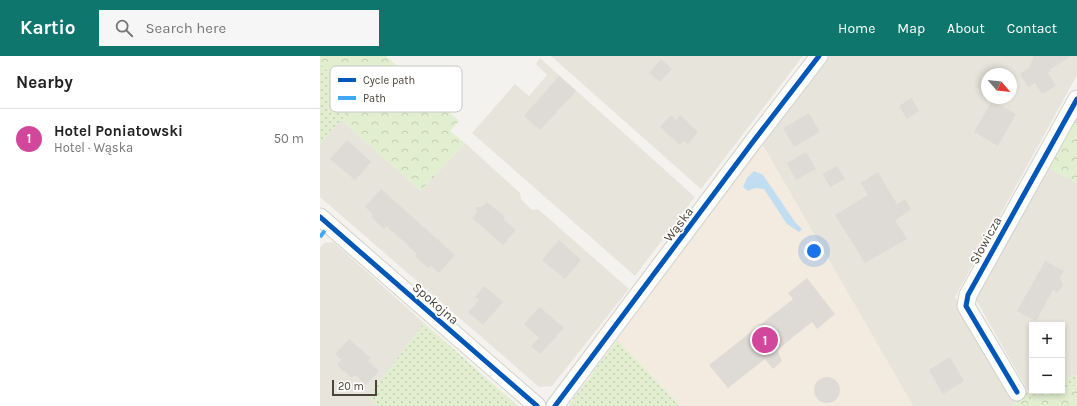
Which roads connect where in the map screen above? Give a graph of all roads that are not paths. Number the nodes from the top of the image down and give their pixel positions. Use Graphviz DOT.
graph roads {
  1 [pos="819,56"];
  2 [pos="1077,100"];
  3 [pos="323,226"];
  4 [pos="1017,392"];
  5 [pos="537,406"];
  6 [pos="555,406"];
  1 -- 6 [label="street, Wąska"];
  2 -- 4 [label="street, Słowicza"];
  3 -- 5 [label="street, Spokojna"];
}
